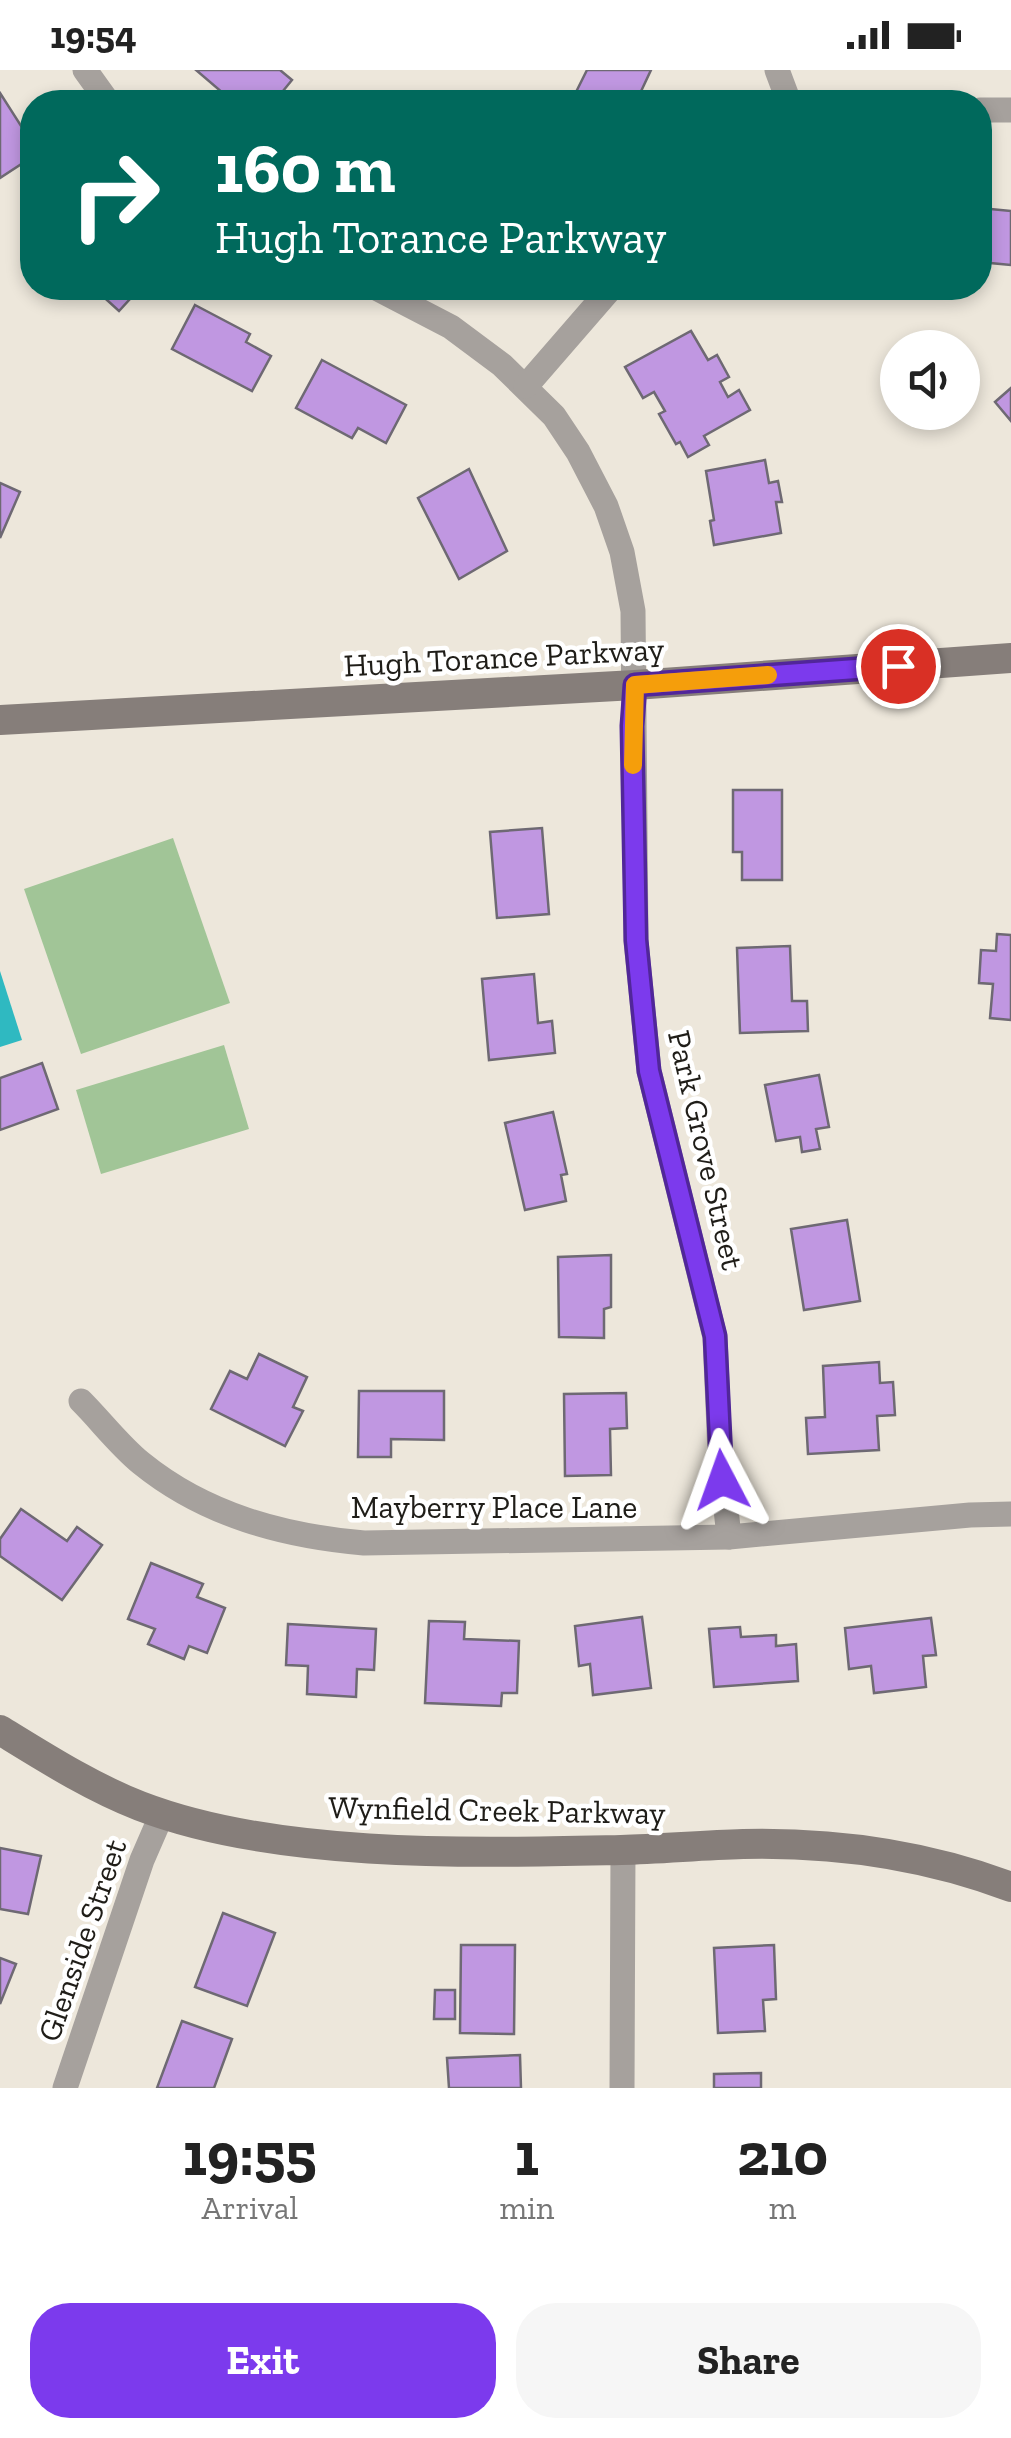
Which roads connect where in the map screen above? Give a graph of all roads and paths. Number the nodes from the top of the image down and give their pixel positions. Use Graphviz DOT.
graph roads {
  1 [pos="399,300"];
  2 [pos="600,300"];
  3 [pos="526,386"];
  4 [pos="1011,658"];
  5 [pos="635,685"];
  6 [pos="0,720"];
  7 [pos="81,1401"];
  8 [pos="1011,1514"];
  9 [pos="728,1537"];
  10 [pos="0,1730"];
  11 [pos="162,1814"];
  12 [pos="623,1850"];
  13 [pos="1011,1887"];
  14 [pos="64,2088"];
  15 [pos="622,2088"];
  1 -- 3 [label="street, Park Grove Street"];
  2 -- 3 [label="street"];
  3 -- 5 [label="street, Park Grove Street"];
  4 -- 5 [label="street, Hugh Torance Parkway"];
  5 -- 6 [label="street, Hugh Torance Parkway"];
  5 -- 9 [label="street, Park Grove Street"];
  7 -- 9 [label="street, Mayberry Place Lane"];
  8 -- 9 [label="street, Mayberry Place Lane"];
  10 -- 11 [label="street, Wynfield Creek Parkway"];
  11 -- 12 [label="street, Wynfield Creek Parkway"];
  11 -- 14 [label="street, Glenside Street"];
  12 -- 13 [label="street, Wynfield Creek Parkway"];
  12 -- 15 [label="street"];
}
